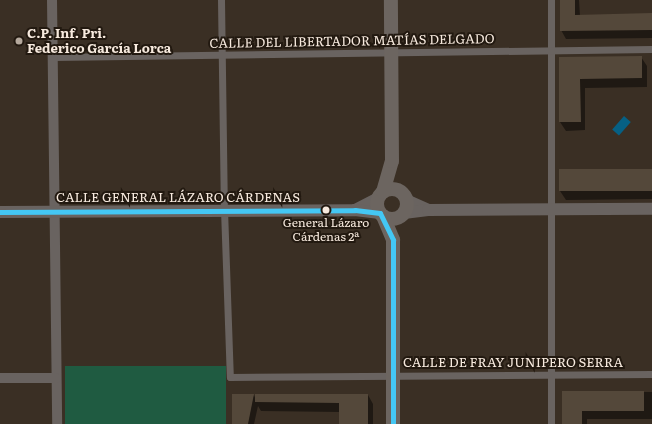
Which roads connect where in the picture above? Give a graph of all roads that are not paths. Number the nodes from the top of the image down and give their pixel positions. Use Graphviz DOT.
graph roads {
  1 [pos="52,0"];
  2 [pos="221,0"];
  3 [pos="391,0"];
  4 [pos="551,0"];
  5 [pos="652,49"];
  6 [pos="551,51"];
  7 [pos="392,53"];
  8 [pos="220,55"];
  9 [pos="53,58"];
  10 [pos="392,168"];
  11 [pos="381,205"];
  12 [pos="403,205"];
  13 [pos="551,209"];
  14 [pos="652,209"];
  15 [pos="224,210"];
  16 [pos="56,211"];
  17 [pos="0,212"];
  18 [pos="392,236"];
  19 [pos="550,373"];
  20 [pos="652,374"];
  21 [pos="393,375"];
  22 [pos="0,378"];
  23 [pos="56,378"];
  24 [pos="57,424"];
  25 [pos="393,424"];
  26 [pos="551,424"];
  1 -- 9 [label="street"];
  2 -- 8 [label="street"];
  3 -- 7 [label="main road"];
  4 -- 6 [label="street"];
  5 -- 6 [label="street, CALLE DEL LIBERTADOR MATÍAS DELGADO"];
  6 -- 7 [label="street, CALLE DEL LIBERTADOR MATÍAS DELGADO"];
  6 -- 13 [label="street"];
  7 -- 8 [label="street, CALLE DEL LIBERTADOR MATÍAS DELGADO"];
  7 -- 10 [label="main road"];
  8 -- 9 [label="street, CALLE DEL LIBERTADOR MATÍAS DELGADO"];
  8 -- 15 [label="street"];
  9 -- 16 [label="street"];
  10 -- 11 [label="main road"];
  10 -- 12 [label="main road"];
  11 -- 12 [label="main road"];
  11 -- 12 [label="main road"];
  11 -- 15 [label="street, CALLE GENERAL LÁZARO CÁRDENAS"];
  11 -- 18 [label="main road"];
  12 -- 13 [label="street"];
  12 -- 18 [label="main road"];
  13 -- 14 [label="street"];
  13 -- 19 [label="street"];
  15 -- 16 [label="street, CALLE GENERAL LÁZARO CÁRDENAS"];
  15 -- 21 [label="street, CALLE DE FRAY JUNIPERO SERRA"];
  16 -- 17 [label="street, CALLE GENERAL LÁZARO CÁRDENAS"];
  16 -- 23 [label="street"];
  18 -- 21 [label="main road"];
  19 -- 20 [label="street, CALLE DE FRAY JUNIPERO SERRA"];
  19 -- 21 [label="street, CALLE DE FRAY JUNIPERO SERRA"];
  19 -- 26 [label="street"];
  21 -- 25 [label="main road"];
  22 -- 23 [label="street"];
  23 -- 24 [label="street"];
}
